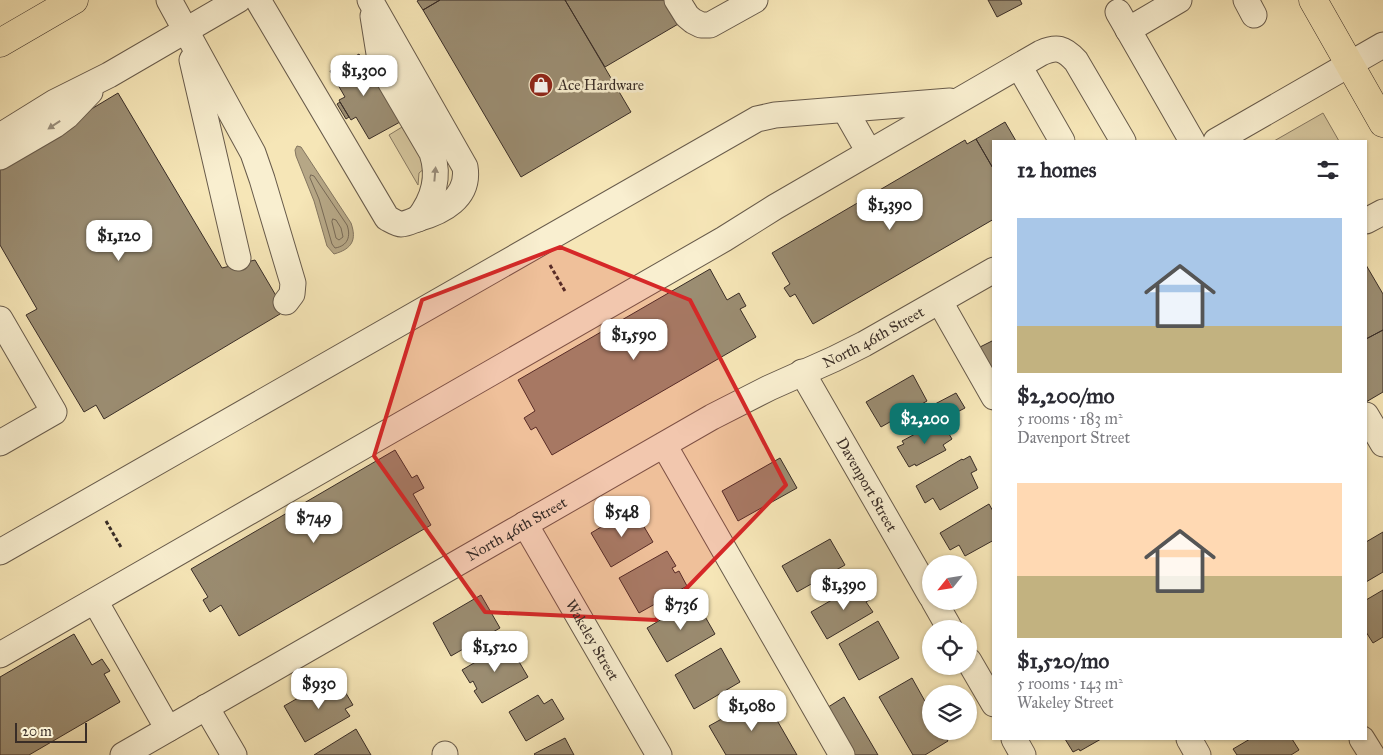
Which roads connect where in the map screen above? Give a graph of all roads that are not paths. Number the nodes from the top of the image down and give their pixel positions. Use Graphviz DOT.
graph roads {
  1 [pos="74,0"];
  2 [pos="169,0"];
  3 [pos="238,0"];
  4 [pos="258,0"];
  5 [pos="678,0"];
  6 [pos="755,0"];
  7 [pos="1179,0"];
  8 [pos="1314,0"];
  9 [pos="371,2"];
  10 [pos="186,31"];
  11 [pos="0,43"];
  12 [pos="1383,45"];
  13 [pos="1350,64"];
  14 [pos="1019,66"];
  15 [pos="102,79"];
  16 [pos="958,101"];
  17 [pos="845,110"];
  18 [pos="1383,123"];
  19 [pos="0,136"];
  20 [pos="1061,140"];
  21 [pos="1122,140"];
  22 [pos="1191,140"];
  23 [pos="1218,140"];
  24 [pos="869,152"];
  25 [pos="0,157"];
  26 [pos="1383,212"];
  27 [pos="1367,220"];
  28 [pos="238,258"];
  29 [pos="992,271"];
  30 [pos="286,302"];
  31 [pos="940,302"];
  32 [pos="0,319"];
  33 [pos="802,372"];
  34 [pos="992,393"];
  35 [pos="1367,417"];
  36 [pos="0,443"];
  37 [pos="1383,444"];
  38 [pos="664,445"];
  39 [pos="525,524"];
  40 [pos="0,552"];
  41 [pos="922,580"];
  42 [pos="95,601"];
  43 [pos="0,655"];
  44 [pos="977,675"];
  45 [pos="992,701"];
  46 [pos="206,707"];
  47 [pos="168,729"];
  48 [pos="1015,740"];
  49 [pos="1190,740"];
  50 [pos="1363,740"];
  51 [pos="123,755"];
  52 [pos="234,755"];
  53 [pos="659,755"];
  54 [pos="842,755"];
  55 [pos="1023,755"];
  56 [pos="1198,755"];
  57 [pos="1372,755"];
  1 -- 11 [label="main road"];
  2 -- 10 [label="street"];
  3 -- 10 [label="street"];
  4 -- 9 [label="street"];
  5 -- 6 [label="street"];
  7 -- 22 [label="street"];
  8 -- 13 [label="main road"];
  10 -- 15 [label="street"];
  10 -- 28 [label="street"];
  10 -- 30 [label="street"];
  12 -- 13 [label="street"];
  13 -- 18 [label="main road"];
  13 -- 23 [label="street"];
  14 -- 16 [label="street"];
  14 -- 20 [label="street"];
  14 -- 21 [label="street"];
  15 -- 19 [label="street"];
  15 -- 25 [label="street, one-way"];
  16 -- 17 [label="street"];
  16 -- 24 [label="street"];
  17 -- 24 [label="street"];
  17 -- 40 [label="street"];
  24 -- 42 [label="street"];
  26 -- 27 [label="street"];
  29 -- 31 [label="street, North 46th Street"];
  31 -- 33 [label="street, North 46th Street"];
  31 -- 34 [label="street"];
  32 -- 36 [label="street"];
  33 -- 38 [label="street, North 46th Street"];
  33 -- 41 [label="street, Davenport Street"];
  35 -- 37 [label="street"];
  38 -- 39 [label="street, North 46th Street"];
  38 -- 54 [label="street"];
  39 -- 46 [label="street, North 46th Street"];
  39 -- 53 [label="street, Wakeley Street"];
  42 -- 43 [label="street"];
  42 -- 47 [label="street"];
  44 -- 45 [label="street"];
  46 -- 47 [label="street, North 46th Street"];
  46 -- 52 [label="street"];
  47 -- 51 [label="street, North 46th Street"];
  48 -- 55 [label="street"];
  49 -- 56 [label="street"];
  50 -- 57 [label="street"];
}
